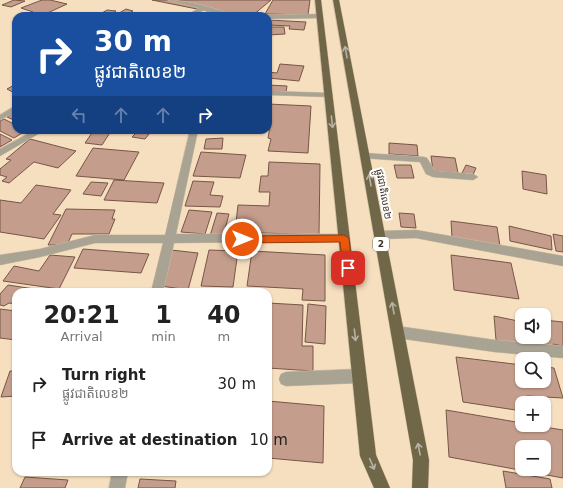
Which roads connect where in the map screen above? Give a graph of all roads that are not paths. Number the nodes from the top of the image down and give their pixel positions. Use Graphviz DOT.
graph roads {
  1 [pos="171,0"];
  2 [pos="318,0"];
  3 [pos="336,0"];
  4 [pos="204,8"];
  5 [pos="196,12"];
  6 [pos="216,12"];
  7 [pos="320,16"];
  8 [pos="272,17"];
  9 [pos="272,93"];
  10 [pos="328,95"];
  11 [pos="12,111"];
  12 [pos="0,118"];
  13 [pos="34,134"];
  14 [pos="193,134"];
  15 [pos="0,153"];
  16 [pos="365,156"];
  17 [pos="473,178"];
  18 [pos="380,235"];
  19 [pos="344,238"];
  20 [pos="168,240"];
  21 [pos="0,260"];
  22 [pos="563,261"];
  23 [pos="158,288"];
  24 [pos="397,332"];
  25 [pos="563,352"];
  26 [pos="359,376"];
  27 [pos="286,379"];
  28 [pos="119,476"];
  29 [pos="117,488"];
  30 [pos="382,488"];
  31 [pos="420,488"];
  1 -- 4 [label="street"];
  2 -- 7 [label="highway"];
  16 -- 3 [label="highway, ផ្លូវជាតិលេខ២ / 2, one-way"];
  4 -- 5 [label="street"];
  4 -- 6 [label="street"];
  7 -- 8 [label="street"];
  7 -- 10 [label="highway"];
  9 -- 10 [label="street"];
  10 -- 19 [label="highway, one-way"];
  11 -- 12 [label="street"];
  13 -- 15 [label="street"];
  14 -- 20 [label="street"];
  16 -- 17 [label="street"];
  18 -- 16 [label="highway, ផ្លូវជាតិលេខ២ / 2, one-way"];
  18 -- 22 [label="street"];
  24 -- 18 [label="highway, ផ្លូវជាតិលេខ២ / 2, one-way"];
  19 -- 20 [label="street"];
  19 -- 26 [label="highway, one-way"];
  20 -- 21 [label="street"];
  20 -- 23 [label="street"];
  24 -- 25 [label="street"];
  31 -- 24 [label="highway, ផ្លូវជាតិលេខ២ / 2, one-way"];
  26 -- 27 [label="street"];
  26 -- 30 [label="highway, one-way"];
  28 -- 29 [label="street"];
}
